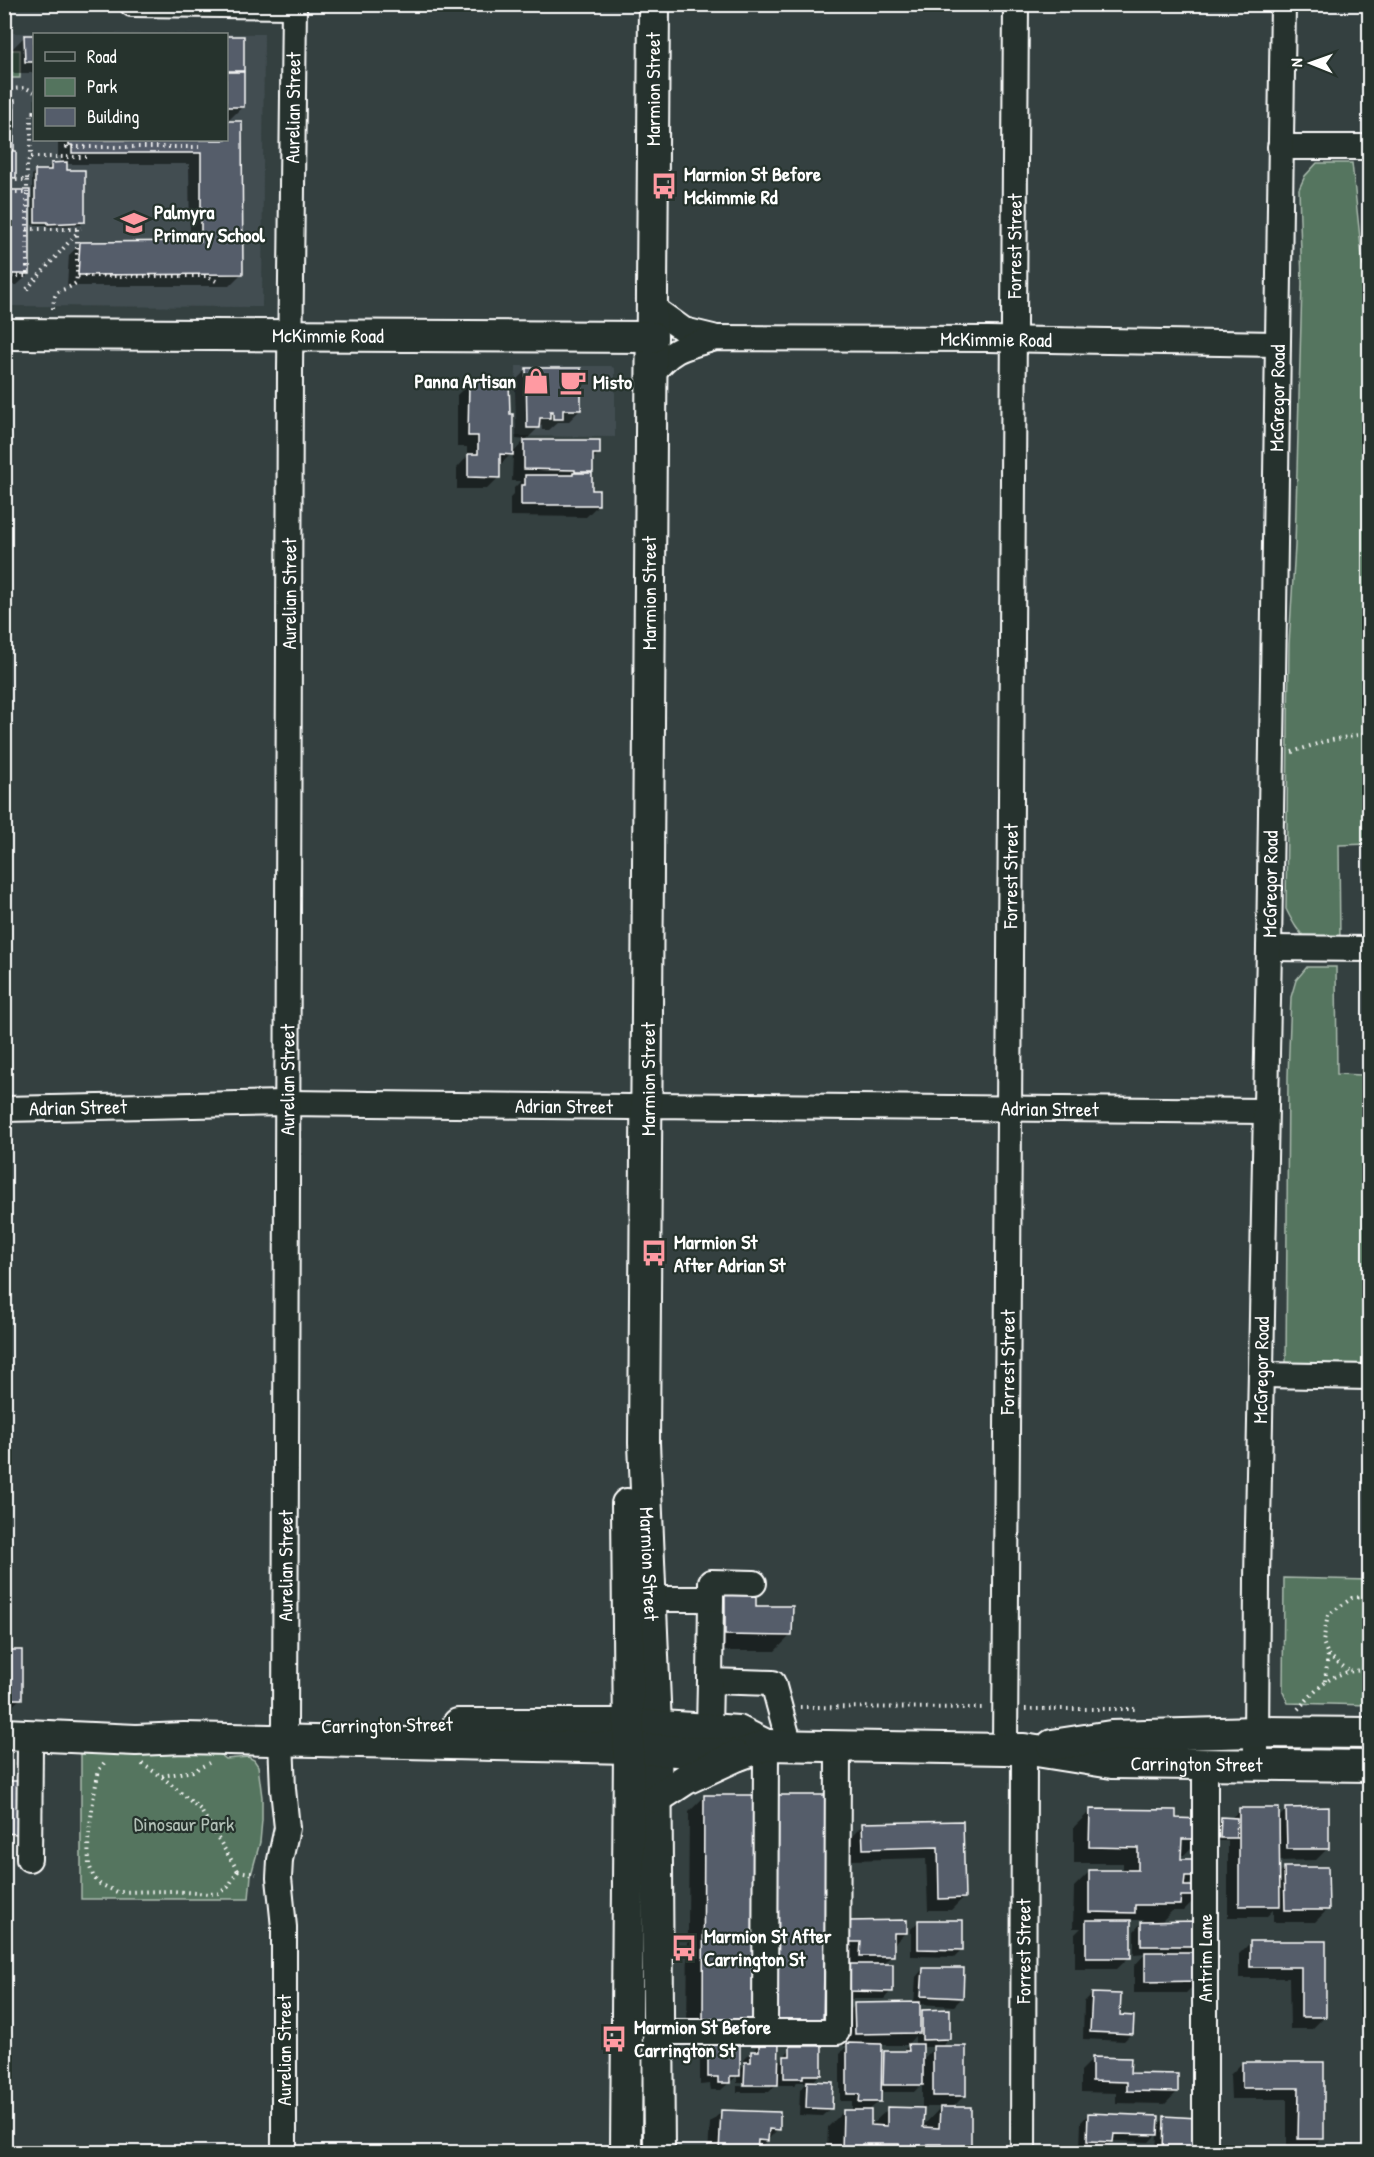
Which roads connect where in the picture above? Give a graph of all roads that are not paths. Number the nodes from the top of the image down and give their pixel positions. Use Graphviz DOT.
graph roads {
  1 [pos="132,4"];
  2 [pos="636,4"];
  3 [pos="654,4"];
  4 [pos="1016,4"];
  5 [pos="1283,4"];
  6 [pos="294,5"];
  7 [pos="1280,147"];
  8 [pos="1370,147"];
  9 [pos="652,307"];
  10 [pos="4,334"];
  11 [pos="291,335"];
  12 [pos="643,338"];
  13 [pos="716,338"];
  14 [pos="1014,339"];
  15 [pos="1276,344"];
  16 [pos="651,375"];
  17 [pos="1269,948"];
  18 [pos="1370,949"];
  19 [pos="287,1103"];
  20 [pos="639,1106"];
  21 [pos="1011,1108"];
  22 [pos="4,1109"];
  23 [pos="1265,1111"];
  24 [pos="1262,1375"];
  25 [pos="1370,1377"];
  26 [pos="754,1583"];
  27 [pos="650,1599"];
  28 [pos="711,1599"];
  29 [pos="710,1681"];
  30 [pos="4,1725"];
  31 [pos="709,1729"];
  32 [pos="1257,1732"];
  33 [pos="283,1733"];
  34 [pos="1370,1733"];
  35 [pos="642,1737"];
  36 [pos="17,1740"];
  37 [pos="778,1745"];
  38 [pos="838,1746"];
  39 [pos="1014,1749"];
  40 [pos="739,1755"];
  41 [pos="1205,1763"];
  42 [pos="1256,1765"];
  43 [pos="1370,1767"];
  44 [pos="657,1798"];
  45 [pos="29,1859"];
  46 [pos="659,2032"];
  47 [pos="765,2032"];
  48 [pos="284,2152"];
  49 [pos="626,2152"];
  50 [pos="659,2152"];
  51 [pos="1023,2152"];
  52 [pos="1205,2152"];
  1 -- 6 [label="street"];
  2 -- 12 [label="main road, Marmion Street"];
  3 -- 9 [label="main road, Marmion Street"];
  4 -- 14 [label="street, Forrest Street"];
  5 -- 7 [label="street, McGregor Road"];
  6 -- 11 [label="street, Aurelian Street"];
  7 -- 8 [label="street"];
  7 -- 15 [label="street, McGregor Road"];
  9 -- 12 [label="main road, Marmion Street"];
  9 -- 13 [label="street, McKimmie Road"];
  10 -- 11 [label="main road, McKimmie Road"];
  11 -- 12 [label="main road, McKimmie Road"];
  11 -- 19 [label="street, Aurelian Street"];
  12 -- 16 [label="main road, Marmion Street"];
  12 -- 20 [label="main road, Marmion Street"];
  13 -- 14 [label="street, McKimmie Road"];
  13 -- 16 [label="street, McKimmie Road"];
  14 -- 15 [label="street, McKimmie Road"];
  14 -- 21 [label="street, Forrest Street"];
  15 -- 17 [label="street, McGregor Road"];
  16 -- 20 [label="main road, Marmion Street"];
  17 -- 18 [label="street"];
  17 -- 23 [label="street, McGregor Road"];
  19 -- 20 [label="street, Adrian Street"];
  19 -- 22 [label="street, Adrian Street"];
  19 -- 33 [label="street, Aurelian Street"];
  20 -- 21 [label="street, Adrian Street"];
  20 -- 27 [label="main road, Marmion Street"];
  20 -- 35 [label="main road, Marmion Street"];
  21 -- 23 [label="street, Adrian Street"];
  21 -- 39 [label="street, Forrest Street"];
  23 -- 24 [label="street, McGregor Road"];
  24 -- 25 [label="street"];
  24 -- 32 [label="street, McGregor Road"];
  26 -- 28 [label="street"];
  27 -- 28 [label="street"];
  27 -- 35 [label="main road, Marmion Street"];
  28 -- 29 [label="street"];
  29 -- 31 [label="street"];
  29 -- 37 [label="street"];
  30 -- 33 [label="main road, Carrington Street"];
  31 -- 35 [label="main road, Carrington Street"];
  31 -- 37 [label="main road, Carrington Street"];
  32 -- 34 [label="main road, Carrington Street"];
  32 -- 39 [label="main road, Carrington Street"];
  32 -- 42 [label="street, McGregor Road"];
  33 -- 35 [label="main road, Carrington Street"];
  33 -- 36 [label="main road, Carrington Street"];
  33 -- 48 [label="street, Aurelian Street"];
  35 -- 40 [label="main road, Carrington Street"];
  35 -- 44 [label="main road, Marmion Street"];
  35 -- 49 [label="main road, Marmion Street"];
  36 -- 45 [label="street"];
  37 -- 38 [label="main road, Carrington Street"];
  37 -- 40 [label="main road, Carrington Street"];
  37 -- 47 [label="street"];
  38 -- 39 [label="main road, Carrington Street"];
  38 -- 47 [label="street"];
  39 -- 41 [label="main road, Carrington Street"];
  39 -- 51 [label="street, Forrest Street"];
  40 -- 44 [label="main road"];
  41 -- 42 [label="main road, Carrington Street"];
  41 -- 52 [label="street, Antrim Lane"];
  42 -- 43 [label="main road, Carrington Street"];
  44 -- 46 [label="main road, Marmion Street"];
  46 -- 47 [label="street"];
  46 -- 50 [label="main road, Marmion Street"];
}
